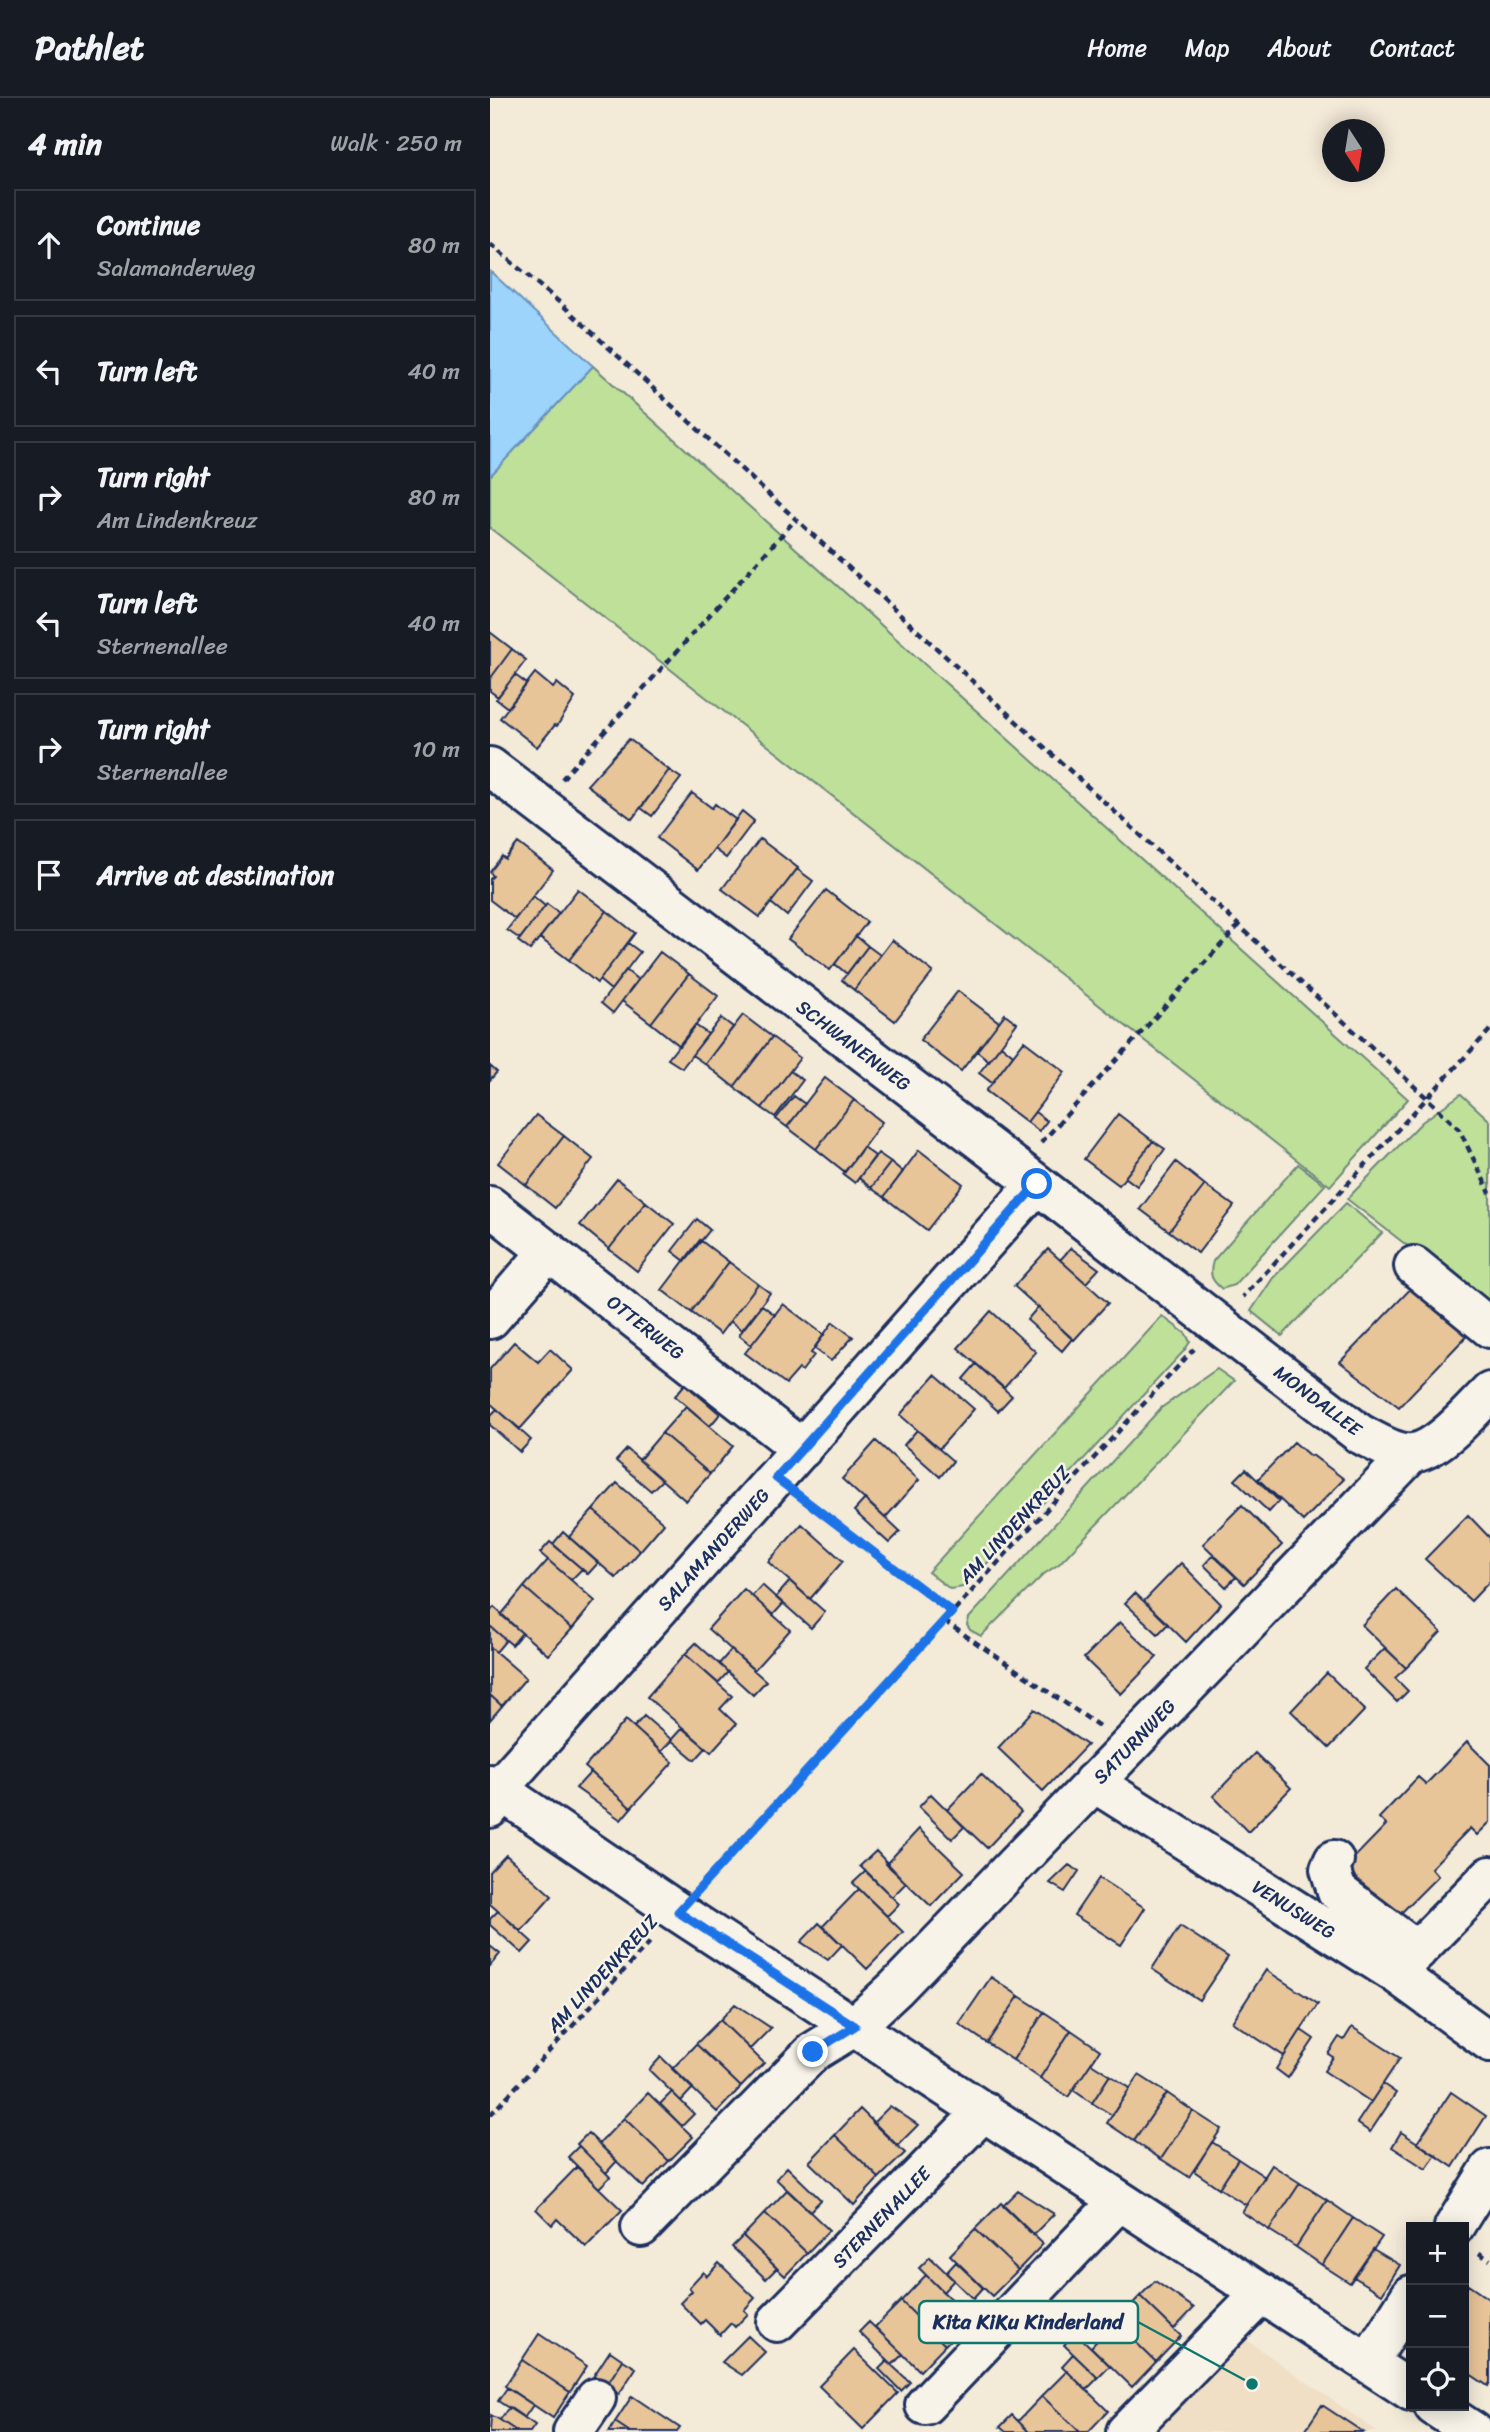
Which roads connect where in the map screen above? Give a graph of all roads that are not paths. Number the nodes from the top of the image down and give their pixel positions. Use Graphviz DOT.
graph roads {
  1 [pos="507,790"];
  2 [pos="1027,1177"];
  3 [pos="490,1206"];
  4 [pos="549,1251"];
  5 [pos="1414,1266"];
  6 [pos="490,1319"];
  7 [pos="1218,1323"];
  8 [pos="1490,1328"];
  9 [pos="1490,1392"];
  10 [pos="802,1449"];
  11 [pos="1411,1454"];
  12 [pos="1093,1782"];
  13 [pos="493,1793"];
  14 [pos="1334,1860"];
  15 [pos="1490,1876"];
  16 [pos="1406,1962"];
  17 [pos="855,2026"];
  18 [pos="1490,2042"];
  19 [pos="984,2111"];
  20 [pos="1490,2169"];
  21 [pos="1119,2201"];
  22 [pos="1457,2222"];
  23 [pos="641,2227"];
  24 [pos="1262,2293"];
  25 [pos="1406,2303"];
  26 [pos="777,2322"];
  27 [pos="1368,2363"];
  28 [pos="1406,2388"];
  29 [pos="596,2398"];
  30 [pos="925,2405"];
  31 [pos="1442,2411"];
  32 [pos="573,2432"];
  33 [pos="1126,2432"];
  34 [pos="1474,2432"];
  1 -- 2 [label="street, SCHWANENWEG"];
  2 -- 7 [label="street, SCHWANENWEG"];
  2 -- 10 [label="street, SALAMANDERWEG"];
  3 -- 4 [label="street, OTTERWEG"];
  4 -- 6 [label="street"];
  4 -- 10 [label="street, OTTERWEG"];
  5 -- 8 [label="street"];
  7 -- 11 [label="street, MONDALLEE"];
  9 -- 11 [label="street"];
  10 -- 13 [label="street, SALAMANDERWEG"];
  11 -- 12 [label="street, SATURNWEG"];
  12 -- 16 [label="street, VENUSWEG"];
  12 -- 17 [label="street, SATURNWEG"];
  13 -- 17 [label="street"];
  14 -- 16 [label="street"];
  15 -- 16 [label="street"];
  16 -- 18 [label="street, VENUSWEG"];
  17 -- 19 [label="street"];
  17 -- 23 [label="street"];
  19 -- 21 [label="street"];
  19 -- 26 [label="street, STERNENALLEE"];
  20 -- 22 [label="street"];
  21 -- 24 [label="street"];
  21 -- 30 [label="street"];
  24 -- 27 [label="street"];
  24 -- 33 [label="street"];
  25 -- 27 [label="street"];
  27 -- 28 [label="street"];
  29 -- 32 [label="street"];
  31 -- 34 [label="street"];
}
